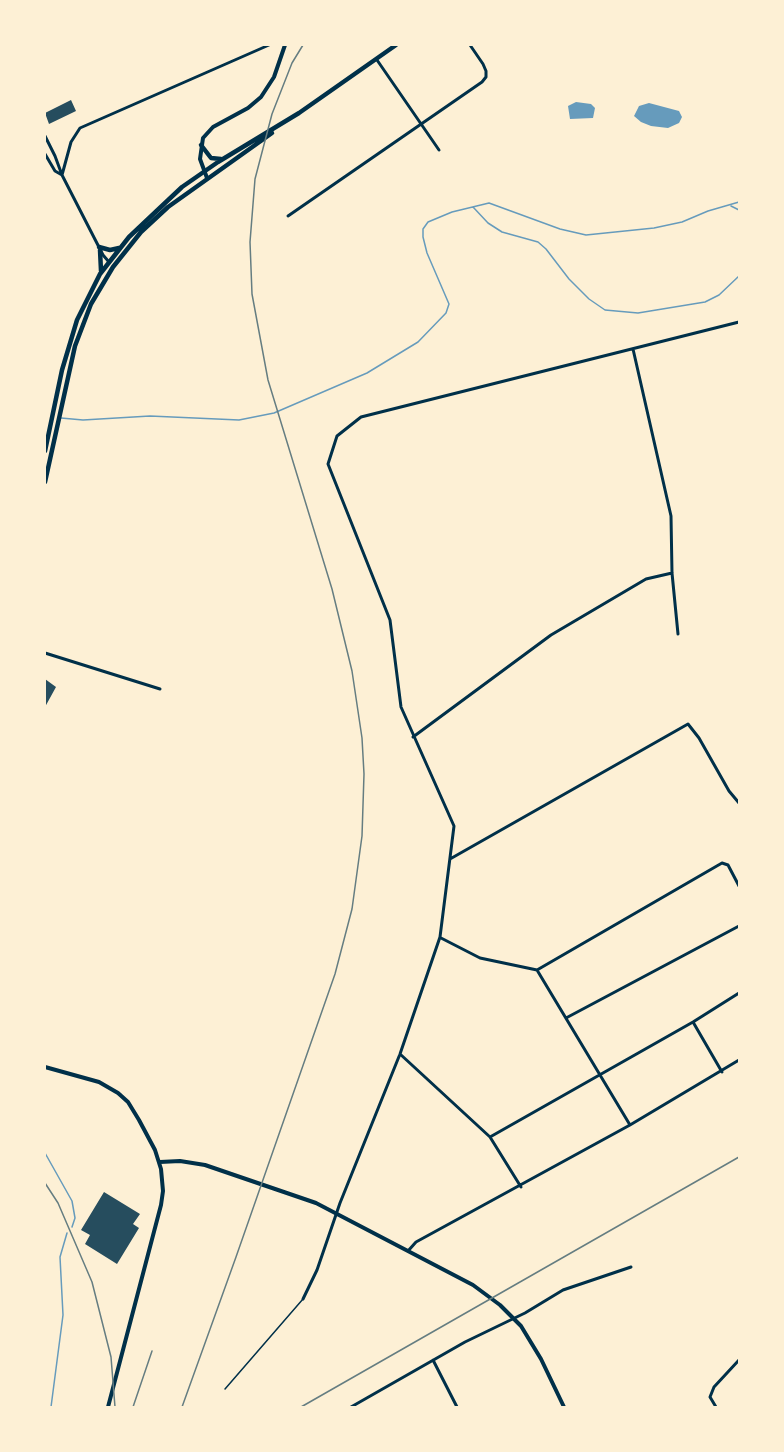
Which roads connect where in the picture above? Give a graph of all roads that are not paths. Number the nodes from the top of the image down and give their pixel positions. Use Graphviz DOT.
graph roads {
  1 [pos="269,45"];
  2 [pos="285,45"];
  3 [pos="396,45"];
  4 [pos="470,45"];
  5 [pos="377,60"];
  6 [pos="421,124"];
  7 [pos="280,125"];
  8 [pos="45,136"];
  9 [pos="201,145"];
  10 [pos="439,150"];
  11 [pos="45,154"];
  12 [pos="224,159"];
  13 [pos="203,172"];
  14 [pos="62,175"];
  15 [pos="207,178"];
  16 [pos="288,216"];
  17 [pos="100,248"];
  18 [pos="119,248"];
  19 [pos="111,264"];
  20 [pos="100,274"];
  21 [pos="739,322"];
  22 [pos="633,349"];
  23 [pos="65,371"];
  24 [pos="45,451"];
  25 [pos="45,482"];
  26 [pos="672,573"];
  27 [pos="678,634"];
  28 [pos="45,653"];
  29 [pos="160,689"];
  30 [pos="413,737"];
  31 [pos="739,803"];
  32 [pos="450,859"];
  33 [pos="739,886"];
  34 [pos="739,926"];
  35 [pos="440,937"];
  36 [pos="537,970"];
  37 [pos="739,993"];
  38 [pos="566,1018"];
  39 [pos="693,1022"];
  40 [pos="400,1054"];
  41 [pos="739,1060"];
  42 [pos="45,1067"];
  43 [pos="722,1072"];
  44 [pos="599,1074"];
  45 [pos="630,1125"];
  46 [pos="490,1137"];
  47 [pos="159,1162"];
  48 [pos="521,1187"];
  49 [pos="336,1212"];
  50 [pos="408,1251"];
  51 [pos="631,1267"];
  52 [pos="303,1299"];
  53 [pos="513,1317"];
  54 [pos="433,1360"];
  55 [pos="739,1360"];
  56 [pos="225,1389"];
  57 [pos="108,1407"];
  58 [pos="351,1407"];
  59 [pos="457,1407"];
  60 [pos="564,1407"];
  61 [pos="716,1407"];
  1 -- 14 [label="street"];
  2 -- 9 [label="street"];
  3 -- 5 [label="main road"];
  4 -- 6 [label="street"];
  5 -- 6 [label="street"];
  5 -- 7 [label="main road"];
  6 -- 10 [label="street"];
  6 -- 16 [label="street"];
  7 -- 12 [label="main road"];
  7 -- 15 [label="main road"];
  8 -- 14 [label="street"];
  9 -- 12 [label="main road"];
  9 -- 13 [label="street"];
  11 -- 14 [label="street"];
  12 -- 13 [label="main road"];
  13 -- 15 [label="street"];
  13 -- 18 [label="main road"];
  14 -- 17 [label="street"];
  15 -- 19 [label="main road"];
  17 -- 18 [label="main road"];
  17 -- 19 [label="street"];
  17 -- 20 [label="main road"];
  18 -- 19 [label="main road"];
  19 -- 20 [label="main road"];
  19 -- 23 [label="main road"];
  20 -- 23 [label="main road"];
  21 -- 22 [label="street"];
  22 -- 26 [label="street"];
  22 -- 30 [label="street"];
  23 -- 24 [label="main road"];
  23 -- 25 [label="main road"];
  26 -- 27 [label="street"];
  26 -- 30 [label="street"];
  28 -- 29 [label="street"];
  30 -- 32 [label="street"];
  31 -- 32 [label="street"];
  32 -- 35 [label="street"];
  33 -- 36 [label="street"];
  34 -- 38 [label="street"];
  35 -- 36 [label="street"];
  35 -- 40 [label="street"];
  36 -- 38 [label="street"];
  37 -- 39 [label="street"];
  38 -- 44 [label="street"];
  39 -- 43 [label="street"];
  39 -- 44 [label="street"];
  40 -- 46 [label="street"];
  40 -- 49 [label="street"];
  41 -- 43 [label="street"];
  42 -- 47 [label="street"];
  43 -- 45 [label="street"];
  44 -- 45 [label="street"];
  44 -- 46 [label="street"];
  45 -- 48 [label="street"];
  46 -- 48 [label="street"];
  47 -- 49 [label="street"];
  47 -- 57 [label="street"];
  48 -- 50 [label="street"];
  49 -- 50 [label="street"];
  49 -- 52 [label="street"];
  50 -- 53 [label="street"];
  51 -- 53 [label="street"];
  52 -- 56 [label="lane"];
  53 -- 54 [label="street"];
  53 -- 60 [label="street"];
  54 -- 58 [label="street"];
  54 -- 59 [label="street"];
  55 -- 61 [label="street"];
}
